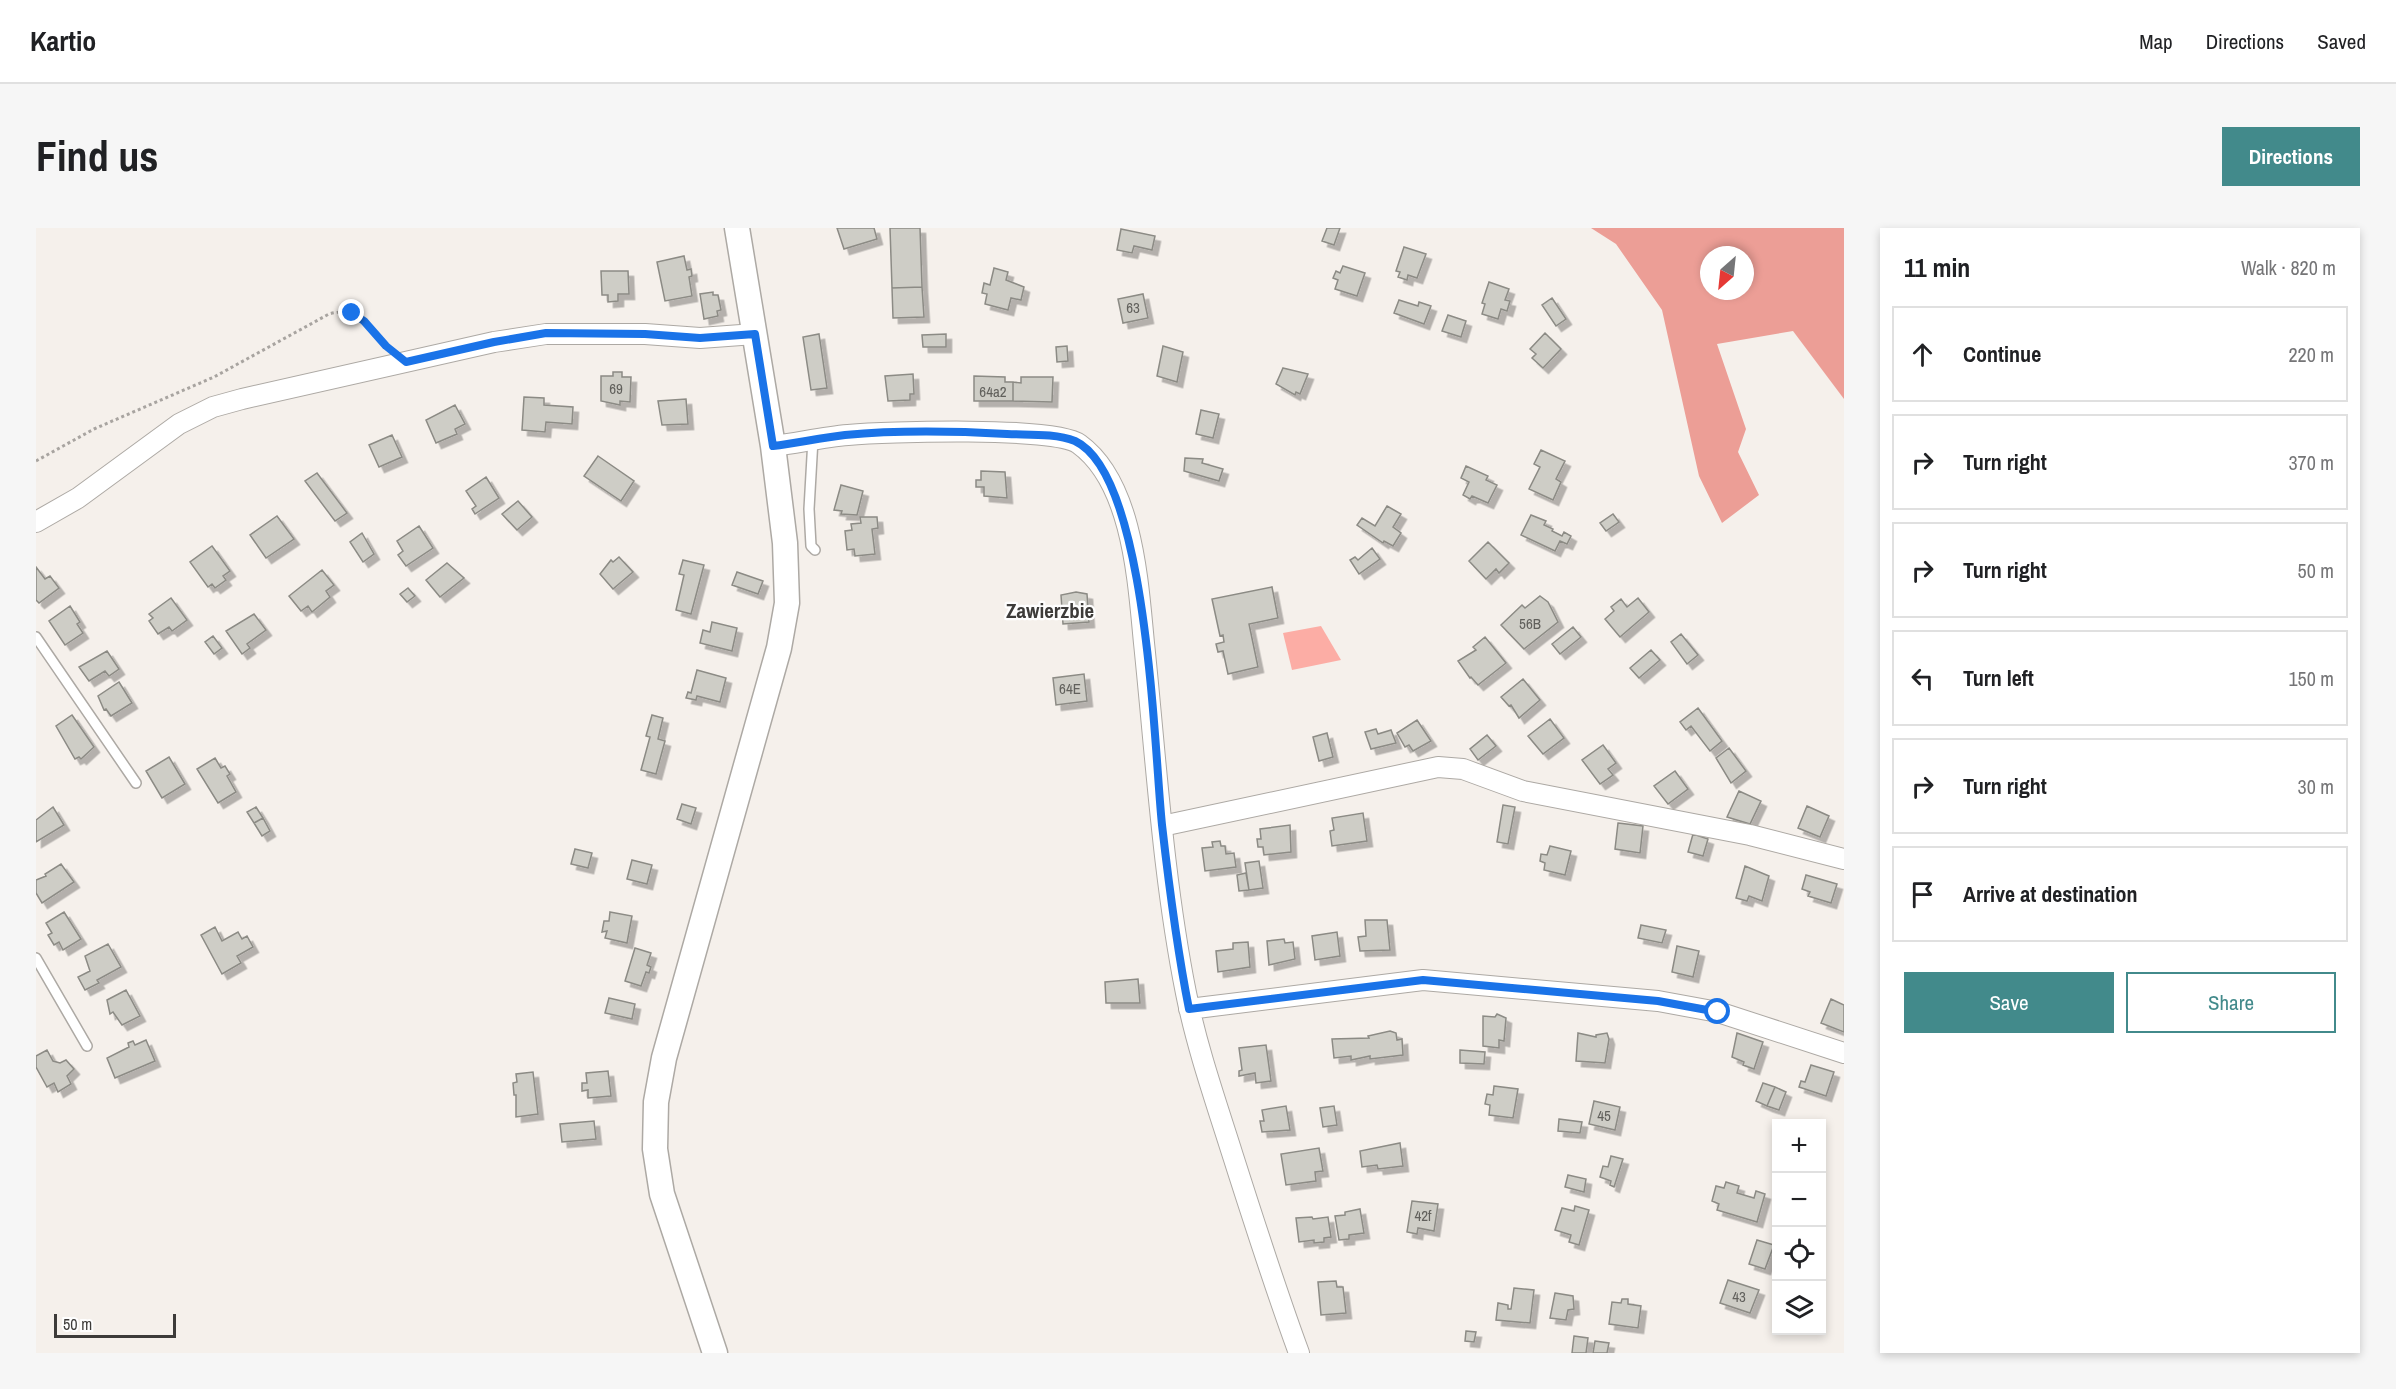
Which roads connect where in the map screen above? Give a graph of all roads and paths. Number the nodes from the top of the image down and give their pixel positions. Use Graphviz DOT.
graph roads {
  1 [pos="737,228"];
  2 [pos="755,334"];
  3 [pos="406,362"];
  4 [pos="813,439"];
  5 [pos="773,446"];
  6 [pos="36,461"];
  7 [pos="36,522"];
  8 [pos="815,550"];
  9 [pos="36,637"];
  10 [pos="136,783"];
  11 [pos="1162,826"];
  12 [pos="1844,859"];
  13 [pos="36,958"];
  14 [pos="1189,1009"];
  15 [pos="87,1046"];
  16 [pos="1844,1053"];
  17 [pos="715,1353"];
  18 [pos="1299,1353"];
  1 -- 2 [label="street"];
  2 -- 3 [label="street"];
  2 -- 5 [label="street"];
  3 -- 6 [label="path"];
  3 -- 7 [label="street"];
  4 -- 5 [label="street"];
  4 -- 8 [label="lane"];
  4 -- 11 [label="street"];
  5 -- 17 [label="street"];
  9 -- 10 [label="lane"];
  11 -- 12 [label="street"];
  11 -- 14 [label="street"];
  13 -- 15 [label="lane"];
  14 -- 16 [label="street"];
  14 -- 18 [label="street"];
}
